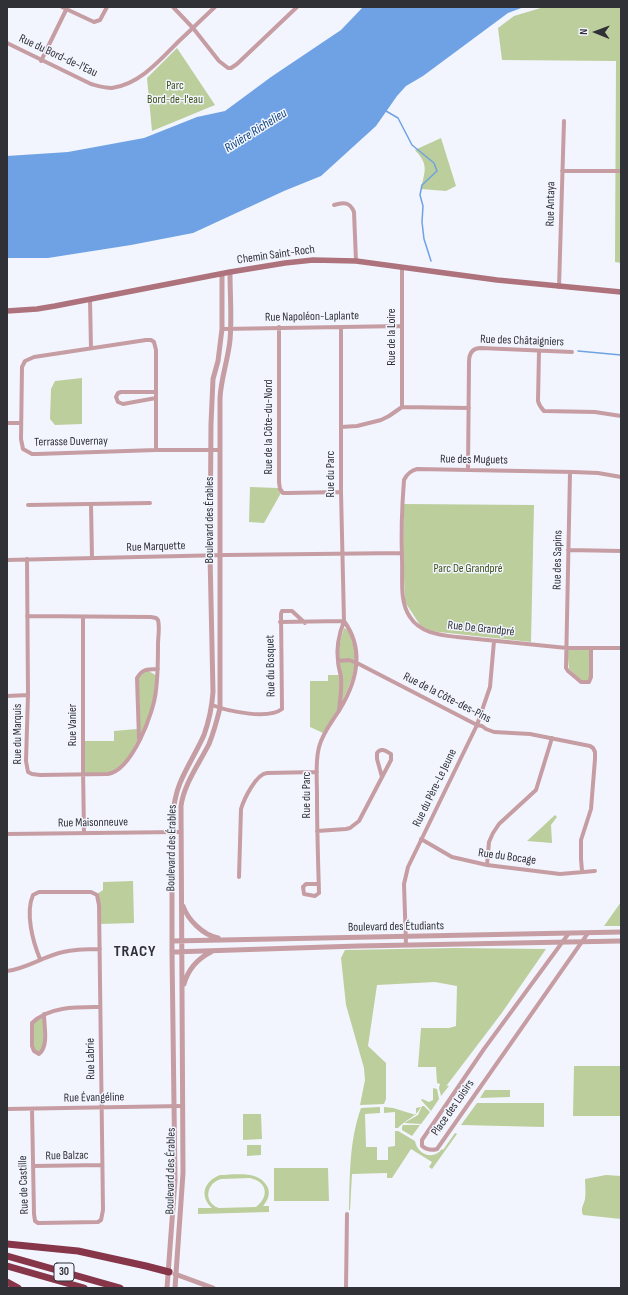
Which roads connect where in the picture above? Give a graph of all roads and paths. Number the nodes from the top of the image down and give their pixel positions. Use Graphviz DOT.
graph roads {
  1 [pos="62,7"];
  2 [pos="107,7"];
  3 [pos="173,7"];
  4 [pos="215,7"];
  5 [pos="294,8"];
  6 [pos="66,10"];
  7 [pos="193,28"];
  8 [pos="7,43"];
  9 [pos="41,61"];
  10 [pos="564,121"];
  11 [pos="562,171"];
  12 [pos="621,171"];
  13 [pos="334,206"];
  14 [pos="356,261"];
  15 [pos="402,267"];
  16 [pos="230,272"];
  17 [pos="222,274"];
  18 [pos="559,287"];
  19 [pos="621,292"];
  20 [pos="90,300"];
  21 [pos="7,311"];
  22 [pos="402,326"];
  23 [pos="279,327"];
  24 [pos="340,327"];
  25 [pos="222,329"];
  26 [pos="231,329"];
  27 [pos="91,348"];
  28 [pos="539,351"];
  29 [pos="572,352"];
  30 [pos="156,392"];
  31 [pos="156,398"];
  32 [pos="402,407"];
  33 [pos="469,408"];
  34 [pos="621,416"];
  35 [pos="7,423"];
  36 [pos="21,423"];
  37 [pos="341,426"];
  38 [pos="156,450"];
  39 [pos="220,450"];
  40 [pos="211,451"];
  41 [pos="468,470"];
  42 [pos="570,472"];
  43 [pos="621,477"];
  44 [pos="341,492"];
  45 [pos="150,503"];
  46 [pos="91,504"];
  47 [pos="28,505"];
  48 [pos="568,550"];
  49 [pos="621,551"];
  50 [pos="342,553"];
  51 [pos="402,553"];
  52 [pos="210,555"];
  53 [pos="221,555"];
  54 [pos="92,558"];
  55 [pos="7,560"];
  56 [pos="27,560"];
  57 [pos="27,616"];
  58 [pos="83,617"];
  59 [pos="344,621"];
  60 [pos="280,622"];
  61 [pos="305,623"];
  62 [pos="494,641"];
  63 [pos="567,648"];
  64 [pos="591,648"];
  65 [pos="621,648"];
  66 [pos="338,661"];
  67 [pos="357,663"];
  68 [pos="158,670"];
  69 [pos="28,695"];
  70 [pos="7,696"];
  71 [pos="212,705"];
  72 [pos="220,708"];
  73 [pos="339,711"];
  74 [pos="477,725"];
  75 [pos="552,738"];
  76 [pos="139,741"];
  77 [pos="317,772"];
  78 [pos="83,774"];
  79 [pos="382,776"];
  80 [pos="317,831"];
  81 [pos="171,832"];
  82 [pos="180,832"];
  83 [pos="84,833"];
  84 [pos="7,834"];
  85 [pos="421,839"];
  86 [pos="487,865"];
  87 [pos="595,871"];
  88 [pos="582,872"];
  89 [pos="239,877"];
  90 [pos="319,884"];
  91 [pos="181,899"];
  92 [pos="621,932"];
  93 [pos="569,933"];
  94 [pos="588,933"];
  95 [pos="405,936"];
  96 [pos="223,940"];
  97 [pos="172,941"];
  98 [pos="181,941"];
  99 [pos="621,941"];
  100 [pos="562,942"];
  101 [pos="583,942"];
  102 [pos="406,945"];
  103 [pos="100,949"];
  104 [pos="214,951"];
  105 [pos="172,952"];
  106 [pos="181,952"];
  107 [pos="40,959"];
  108 [pos="7,971"];
  109 [pos="182,995"];
  110 [pos="100,1007"];
  111 [pos="44,1014"];
  112 [pos="174,1106"];
  113 [pos="182,1106"];
  114 [pos="102,1108"];
  115 [pos="7,1109"];
  116 [pos="32,1109"];
  117 [pos="102,1165"];
  118 [pos="33,1166"];
  119 [pos="347,1214"];
  120 [pos="98,1222"];
  121 [pos="7,1244"];
  122 [pos="7,1256"];
  123 [pos="7,1266"];
  124 [pos="172,1273"];
  125 [pos="7,1282"];
  126 [pos="18,1288"];
  127 [pos="84,1288"];
  128 [pos="120,1288"];
  129 [pos="167,1288"];
  130 [pos="175,1288"];
  131 [pos="213,1288"];
  132 [pos="346,1288"];
  1 -- 6 [label="street"];
  2 -- 6 [label="street"];
  3 -- 7 [label="street"];
  4 -- 7 [label="street, Rue du Bord-de-l'Eau"];
  5 -- 7 [label="street"];
  6 -- 9 [label="street"];
  7 -- 9 [label="street, Rue du Bord-de-l'Eau"];
  8 -- 9 [label="street, Rue du Bord-de-l'Eau"];
  10 -- 11 [label="street, Rue Antaya"];
  11 -- 12 [label="street"];
  11 -- 18 [label="street, Rue Antaya"];
  13 -- 14 [label="street"];
  14 -- 15 [label="main road, Chemin Saint-Roch"];
  14 -- 16 [label="main road, Chemin Saint-Roch"];
  15 -- 18 [label="main road, Chemin Saint-Roch"];
  15 -- 22 [label="street, Rue de la Loire"];
  16 -- 17 [label="main road, Chemin Saint-Roch"];
  16 -- 26 [label="street, Boulevard des Érables"];
  17 -- 20 [label="main road, Chemin Saint-Roch"];
  17 -- 25 [label="street, Boulevard des Érables"];
  18 -- 19 [label="main road, Chemin Saint-Roch"];
  20 -- 21 [label="main road, Chemin Saint-Roch"];
  20 -- 27 [label="street"];
  22 -- 24 [label="street, Rue Napoléon-Laplante"];
  22 -- 32 [label="street, Rue de la Loire"];
  23 -- 24 [label="street, Rue Napoléon-Laplante"];
  23 -- 26 [label="street, Rue Napoléon-Laplante"];
  23 -- 44 [label="street, Rue de la Côte-du-Nord"];
  24 -- 37 [label="street, Rue du Parc"];
  25 -- 26 [label="street, Rue Napoléon-Laplante"];
  25 -- 40 [label="street, Boulevard des Érables"];
  26 -- 39 [label="street, Boulevard des Érables"];
  27 -- 30 [label="street, Terrasse Duvernay"];
  27 -- 36 [label="street, Terrasse Duvernay"];
  28 -- 29 [label="street, Rue des Châtaigniers"];
  28 -- 33 [label="street, Rue des Châtaigniers"];
  28 -- 34 [label="street"];
  30 -- 31 [label="street, Terrasse Duvernay"];
  30 -- 31 [label="street"];
  31 -- 38 [label="street, Terrasse Duvernay"];
  32 -- 33 [label="street"];
  32 -- 37 [label="street"];
  33 -- 41 [label="street, Rue des Châtaigniers"];
  35 -- 36 [label="street"];
  36 -- 38 [label="street, Terrasse Duvernay"];
  37 -- 44 [label="street, Rue du Parc"];
  38 -- 40 [label="street, Terrasse Duvernay"];
  39 -- 40 [label="street, Terrasse Duvernay"];
  39 -- 53 [label="street, Boulevard des Érables"];
  40 -- 52 [label="street, Boulevard des Érables"];
  41 -- 42 [label="street, Rue des Muguets"];
  41 -- 51 [label="street, Rue des Muguets"];
  42 -- 43 [label="street, Rue des Muguets"];
  42 -- 48 [label="street, Rue des Sapins"];
  44 -- 50 [label="street, Rue du Parc"];
  45 -- 46 [label="street"];
  46 -- 47 [label="street"];
  46 -- 54 [label="street"];
  48 -- 49 [label="street"];
  48 -- 63 [label="street, Rue des Sapins"];
  50 -- 51 [label="street, Rue Marquette"];
  50 -- 53 [label="street, Rue Marquette"];
  50 -- 59 [label="street, Rue du Parc"];
  51 -- 62 [label="street, Rue De Grandpré"];
  52 -- 53 [label="street, Rue Marquette"];
  52 -- 54 [label="street, Rue Marquette"];
  52 -- 71 [label="street, Boulevard des Érables"];
  53 -- 72 [label="street, Boulevard des Érables"];
  54 -- 56 [label="street, Rue Marquette"];
  55 -- 56 [label="street, Rue Marquette"];
  56 -- 57 [label="street, Rue du Marquis"];
  57 -- 58 [label="street, Rue du Marquis"];
  57 -- 69 [label="street, Rue du Marquis"];
  58 -- 68 [label="street, Rue du Marquis"];
  58 -- 78 [label="street, Rue Vanier"];
  59 -- 61 [label="street, Rue du Bosquet"];
  59 -- 66 [label="street, Rue du Parc"];
  59 -- 67 [label="street, Rue du Parc"];
  60 -- 61 [label="street, Rue du Bosquet"];
  60 -- 61 [label="street, Rue du Bosquet"];
  60 -- 72 [label="street, Rue du Bosquet"];
  62 -- 63 [label="street, Rue De Grandpré"];
  62 -- 74 [label="street, Rue du Père-Le Jeune"];
  63 -- 64 [label="street, Rue De Grandpré"];
  63 -- 64 [label="street, Rue des Sapins"];
  64 -- 65 [label="street, Rue De Grandpré"];
  66 -- 67 [label="street, Rue de la Côte-des-Pins"];
  66 -- 73 [label="street, Rue du Parc"];
  67 -- 73 [label="street, Rue du Parc"];
  67 -- 74 [label="street, Rue de la Côte-des-Pins"];
  68 -- 76 [label="street, Rue du Marquis"];
  68 -- 76 [label="street"];
  69 -- 70 [label="street"];
  69 -- 78 [label="street, Rue du Marquis"];
  71 -- 72 [label="street, Rue du Bosquet"];
  71 -- 81 [label="street, Boulevard des Érables"];
  72 -- 82 [label="street, Boulevard des Érables"];
  73 -- 77 [label="street, Rue du Parc"];
  74 -- 75 [label="street, Rue de la Côte-des-Pins"];
  74 -- 85 [label="street, Rue du Père-Le Jeune"];
  75 -- 86 [label="street"];
  75 -- 88 [label="street, Rue de la Côte-des-Pins"];
  76 -- 78 [label="street, Rue du Marquis"];
  77 -- 80 [label="street, Rue du Parc"];
  77 -- 89 [label="street"];
  78 -- 83 [label="street, Rue Vanier"];
  79 -- 79 [label="street"];
  79 -- 80 [label="street"];
  80 -- 90 [label="street, Rue du Parc"];
  81 -- 82 [label="street, Rue Maisonneuve"];
  81 -- 83 [label="street, Rue Maisonneuve"];
  81 -- 97 [label="street, Boulevard des Érables"];
  82 -- 91 [label="street, Boulevard des Érables"];
  83 -- 84 [label="street, Rue Maisonneuve"];
  85 -- 86 [label="street, Rue du Bocage"];
  85 -- 95 [label="street, Rue du Père-Le Jeune"];
  86 -- 88 [label="street, Rue du Bocage"];
  87 -- 88 [label="street, Rue du Bocage"];
  91 -- 96 [label="street"];
  91 -- 98 [label="street, Boulevard des Érables"];
  92 -- 94 [label="street, Boulevard des Étudiants"];
  93 -- 94 [label="street, Boulevard des Étudiants"];
  93 -- 95 [label="street, Boulevard des Étudiants"];
  93 -- 100 [label="street, Place des Loisirs"];
  94 -- 101 [label="street, Place des Loisirs"];
  95 -- 96 [label="street, Boulevard des Étudiants"];
  95 -- 102 [label="street, Rue du Père-Le Jeune"];
  96 -- 98 [label="street, Boulevard des Étudiants"];
  97 -- 98 [label="street, Boulevard des Étudiants"];
  97 -- 105 [label="street, Boulevard des Érables"];
  98 -- 106 [label="street, Boulevard des Érables"];
  99 -- 101 [label="street, Boulevard des Étudiants"];
  100 -- 101 [label="street, Boulevard des Étudiants"];
  100 -- 101 [label="street, Place des Loisirs"];
  100 -- 102 [label="street, Boulevard des Étudiants"];
  102 -- 104 [label="street, Boulevard des Étudiants"];
  103 -- 107 [label="street"];
  103 -- 107 [label="street, Rue Labrie"];
  103 -- 110 [label="street, Rue Labrie"];
  104 -- 106 [label="street, Boulevard des Étudiants"];
  104 -- 109 [label="street"];
  105 -- 106 [label="street, Boulevard des Étudiants"];
  105 -- 112 [label="street, Boulevard des Érables"];
  106 -- 109 [label="street, Boulevard des Érables"];
  107 -- 108 [label="street"];
  109 -- 113 [label="street, Boulevard des Érables"];
  110 -- 111 [label="street"];
  110 -- 114 [label="street, Rue Labrie"];
  111 -- 111 [label="street"];
  112 -- 113 [label="street, Rue Évangéline"];
  112 -- 114 [label="street, Rue Évangéline"];
  112 -- 124 [label="street, Boulevard des Érables"];
  113 -- 124 [label="street, Boulevard des Érables"];
  114 -- 116 [label="street, Rue Évangéline"];
  114 -- 117 [label="street, Rue Labrie"];
  115 -- 116 [label="street, Rue Évangéline"];
  116 -- 118 [label="street, Rue de Castille"];
  117 -- 118 [label="street, Rue Balzac"];
  117 -- 120 [label="street, Rue Labrie"];
  118 -- 120 [label="street, Rue de Castille"];
  119 -- 132 [label="street"];
  121 -- 124 [label="highway"];
  122 -- 128 [label="highway, 30"];
  123 -- 127 [label="highway, 30"];
  124 -- 129 [label="street, Boulevard des Érables"];
  124 -- 130 [label="street, Boulevard des Érables"];
  124 -- 131 [label="street"];
  125 -- 126 [label="highway"];
}
